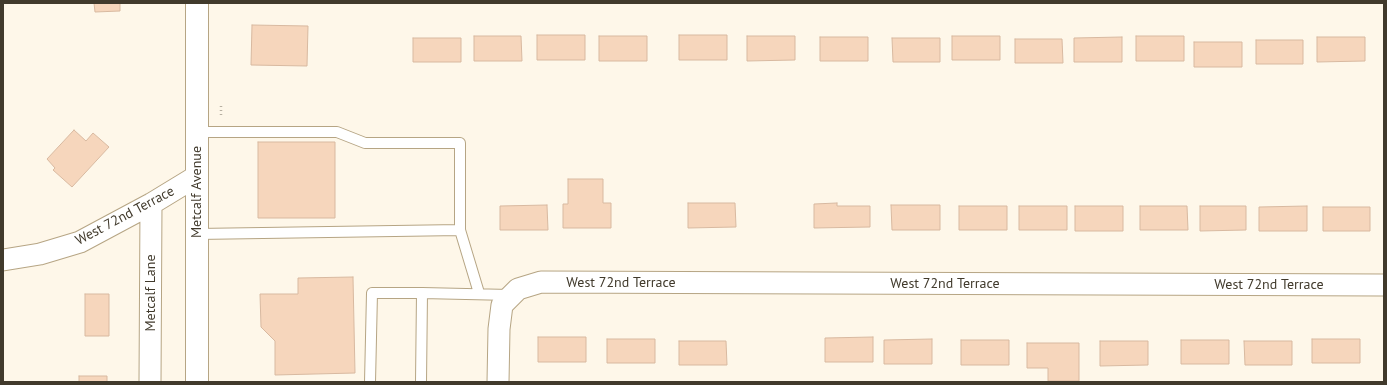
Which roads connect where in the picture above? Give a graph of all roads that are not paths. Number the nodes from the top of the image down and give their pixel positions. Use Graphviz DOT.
graph roads {
  1 [pos="197,3"];
  2 [pos="197,132"];
  3 [pos="197,176"];
  4 [pos="152,204"];
  5 [pos="460,230"];
  6 [pos="197,234"];
  7 [pos="3,260"];
  8 [pos="1384,285"];
  9 [pos="422,293"];
  10 [pos="479,293"];
  11 [pos="510,295"];
  12 [pos="150,382"];
  13 [pos="197,382"];
  14 [pos="370,382"];
  15 [pos="421,382"];
  16 [pos="498,382"];
  1 -- 2 [label="main road, Metcalf Avenue"];
  2 -- 3 [label="main road, Metcalf Avenue"];
  2 -- 5 [label="lane"];
  3 -- 4 [label="street, West 72nd Terrace"];
  3 -- 6 [label="main road, Metcalf Avenue"];
  4 -- 7 [label="street, West 72nd Terrace"];
  4 -- 12 [label="street, Metcalf Lane"];
  5 -- 6 [label="lane"];
  5 -- 10 [label="lane"];
  6 -- 13 [label="main road, Metcalf Avenue"];
  8 -- 11 [label="street, West 72nd Terrace"];
  9 -- 10 [label="lane"];
  9 -- 14 [label="lane"];
  9 -- 15 [label="lane"];
  10 -- 11 [label="lane"];
  11 -- 16 [label="street"];
}
